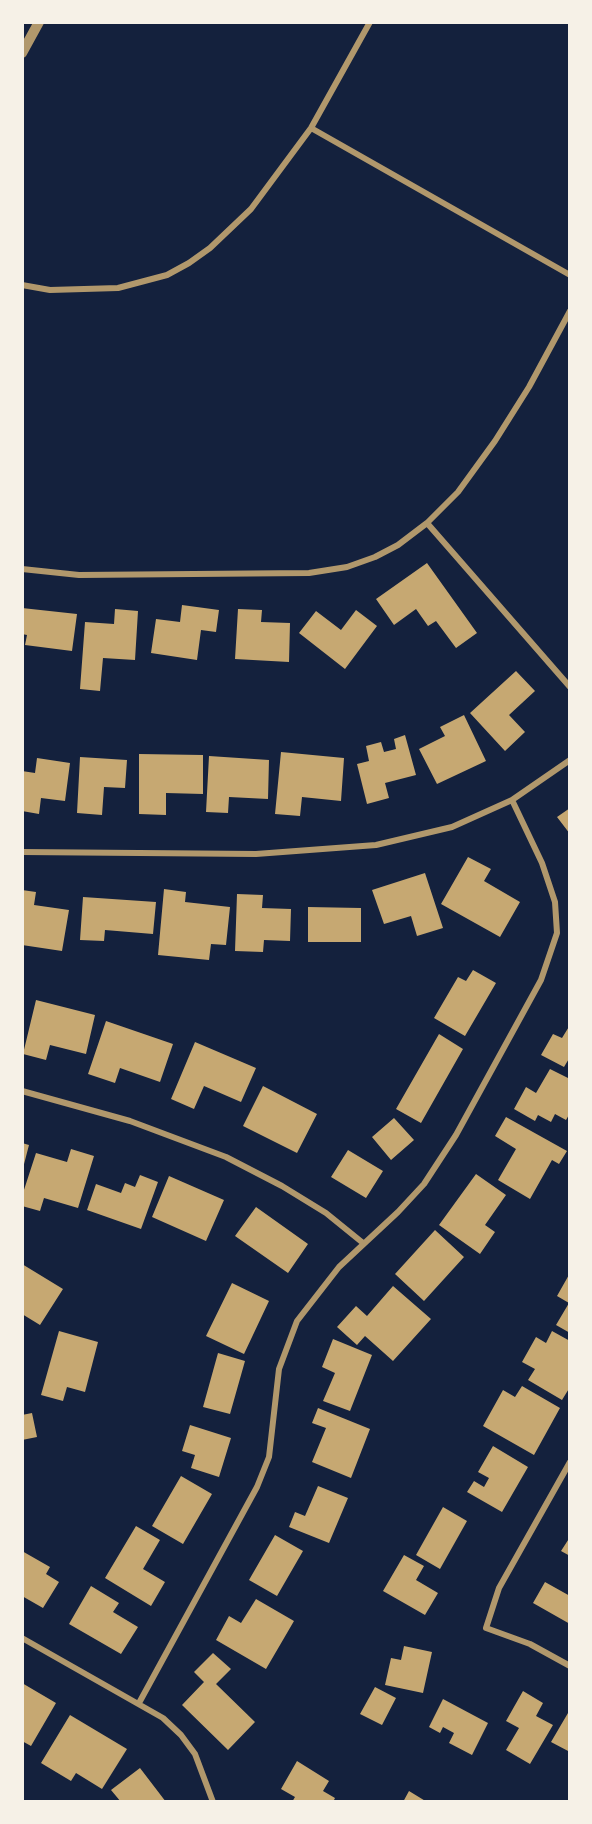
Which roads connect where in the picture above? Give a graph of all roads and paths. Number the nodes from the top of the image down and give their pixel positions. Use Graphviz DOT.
graph roads {
  1 [pos="39,22"];
  2 [pos="370,22"];
  3 [pos="22,53"];
  4 [pos="311,128"];
  5 [pos="570,274"];
  6 [pos="22,285"];
  7 [pos="570,311"];
  8 [pos="427,523"];
  9 [pos="22,569"];
  10 [pos="570,687"];
  11 [pos="570,760"];
  12 [pos="512,800"];
  13 [pos="22,852"];
  14 [pos="22,1091"];
  15 [pos="363,1243"];
  16 [pos="570,1462"];
  17 [pos="22,1638"];
  18 [pos="570,1666"];
  19 [pos="140,1703"];
  20 [pos="213,1802"];
  1 -- 3 [label="street"];
  2 -- 4 [label="street"];
  4 -- 5 [label="street"];
  4 -- 6 [label="street"];
  7 -- 8 [label="street"];
  8 -- 9 [label="street"];
  8 -- 10 [label="street"];
  11 -- 12 [label="street"];
  12 -- 13 [label="street"];
  12 -- 15 [label="street"];
  14 -- 15 [label="street"];
  15 -- 19 [label="street"];
  16 -- 18 [label="street"];
  17 -- 19 [label="street"];
  19 -- 20 [label="street"];
}
